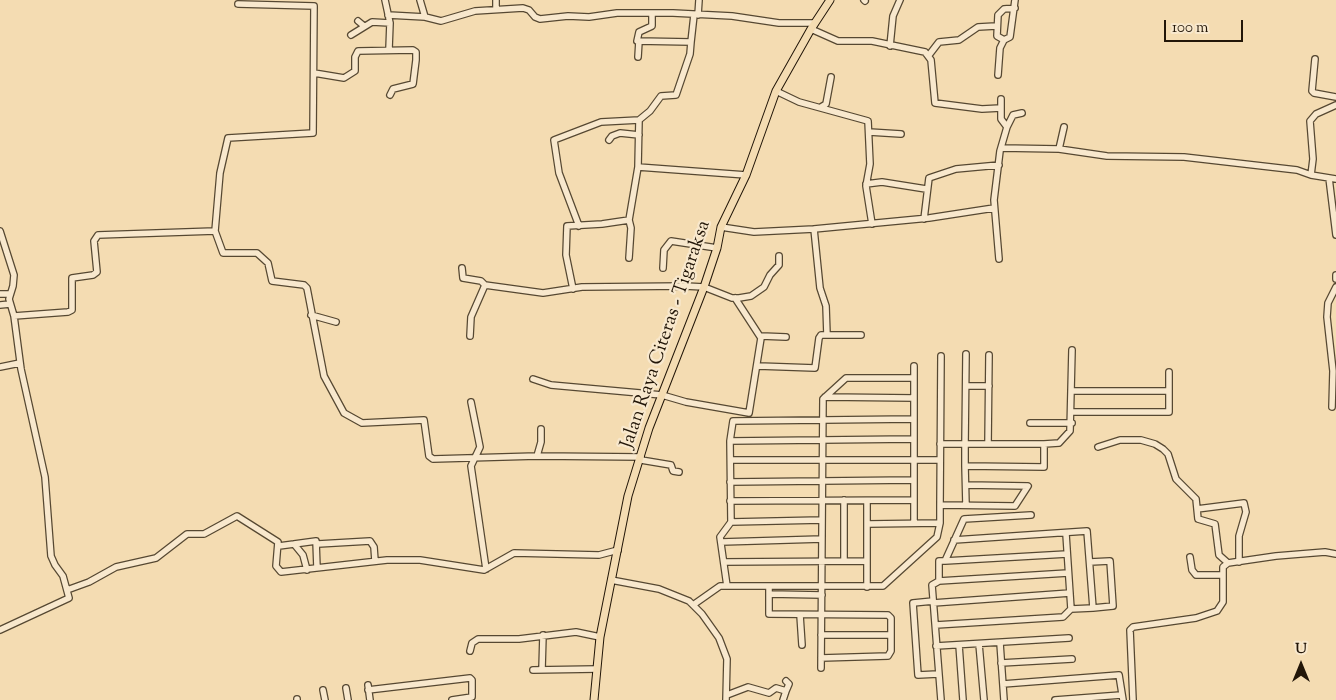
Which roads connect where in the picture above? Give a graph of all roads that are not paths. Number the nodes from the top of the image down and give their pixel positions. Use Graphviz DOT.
graph roads {
  1 [pos="385,0"];
  2 [pos="420,0"];
  3 [pos="496,0"];
  4 [pos="699,0"];
  5 [pos="830,0"];
  6 [pos="900,0"];
  7 [pos="1015,0"];
  8 [pos="238,4"];
  9 [pos="1015,8"];
  10 [pos="496,10"];
  11 [pos="652,13"];
  12 [pos="388,15"];
  13 [pos="696,15"];
  14 [pos="425,17"];
  15 [pos="358,21"];
  16 [pos="390,23"];
  17 [pos="364,26"];
  18 [pos="813,26"];
  19 [pos="996,26"];
  20 [pos="351,35"];
  21 [pos="1004,40"];
  22 [pos="639,41"];
  23 [pos="692,42"];
  24 [pos="890,46"];
  25 [pos="389,49"];
  26 [pos="929,55"];
  27 [pos="638,57"];
  28 [pos="1315,59"];
  29 [pos="314,73"];
  30 [pos="998,76"];
  31 [pos="830,78"];
  32 [pos="776,91"];
  33 [pos="390,95"];
  34 [pos="1336,97"];
  35 [pos="1001,99"];
  36 [pos="1336,105"];
  37 [pos="820,107"];
  38 [pos="1001,108"];
  39 [pos="1022,112"];
  40 [pos="640,120"];
  41 [pos="1007,127"];
  42 [pos="1064,127"];
  43 [pos="869,132"];
  44 [pos="900,134"];
  45 [pos="639,135"];
  46 [pos="609,140"];
  47 [pos="1001,148"];
  48 [pos="1059,149"];
  49 [pos="999,164"];
  50 [pos="638,167"];
  51 [pos="746,175"];
  52 [pos="1311,175"];
  53 [pos="1333,178"];
  54 [pos="866,184"];
  55 [pos="926,189"];
  56 [pos="994,208"];
  57 [pos="924,219"];
  58 [pos="629,220"];
  59 [pos="872,224"];
  60 [pos="579,226"];
  61 [pos="721,227"];
  62 [pos="814,229"];
  63 [pos="0,231"];
  64 [pos="215,231"];
  65 [pos="1336,236"];
  66 [pos="717,248"];
  67 [pos="779,256"];
  68 [pos="629,258"];
  69 [pos="999,259"];
  70 [pos="462,268"];
  71 [pos="663,268"];
  72 [pos="484,285"];
  73 [pos="704,287"];
  74 [pos="1336,287"];
  75 [pos="573,289"];
  76 [pos="0,294"];
  77 [pos="9,294"];
  78 [pos="735,298"];
  79 [pos="10,304"];
  80 [pos="0,305"];
  81 [pos="311,315"];
  82 [pos="14,316"];
  83 [pos="336,322"];
  84 [pos="827,335"];
  85 [pos="861,335"];
  86 [pos="470,336"];
  87 [pos="761,336"];
  88 [pos="786,336"];
  89 [pos="1072,350"];
  90 [pos="966,354"];
  91 [pos="990,355"];
  92 [pos="941,356"];
  93 [pos="20,364"];
  94 [pos="758,366"];
  95 [pos="914,366"];
  96 [pos="0,367"];
  97 [pos="1169,372"];
  98 [pos="914,378"];
  99 [pos="533,379"];
  100 [pos="966,386"];
  101 [pos="989,386"];
  102 [pos="1334,386"];
  103 [pos="1072,391"];
  104 [pos="1169,391"];
  105 [pos="662,395"];
  106 [pos="825,398"];
  107 [pos="914,398"];
  108 [pos="471,402"];
  109 [pos="1332,407"];
  110 [pos="1072,412"];
  111 [pos="822,418"];
  112 [pos="914,419"];
  113 [pos="1030,423"];
  114 [pos="1072,423"];
  115 [pos="541,429"];
  116 [pos="822,439"];
  117 [pos="913,439"];
  118 [pos="730,441"];
  119 [pos="940,444"];
  120 [pos="965,444"];
  121 [pos="988,444"];
  122 [pos="1044,444"];
  123 [pos="1098,447"];
  124 [pos="537,456"];
  125 [pos="474,459"];
  126 [pos="641,459"];
  127 [pos="731,460"];
  128 [pos="822,460"];
  129 [pos="913,460"];
  130 [pos="939,460"];
  131 [pos="965,466"];
  132 [pos="679,472"];
  133 [pos="822,480"];
  134 [pos="913,480"];
  135 [pos="730,482"];
  136 [pos="966,485"];
  137 [pos="822,500"];
  138 [pos="844,500"];
  139 [pos="913,500"];
  140 [pos="730,501"];
  141 [pos="867,501"];
  142 [pos="940,505"];
  143 [pos="966,505"];
  144 [pos="1196,508"];
  145 [pos="1031,515"];
  146 [pos="822,520"];
  147 [pos="731,522"];
  148 [pos="914,523"];
  149 [pos="940,523"];
  150 [pos="868,524"];
  151 [pos="1066,534"];
  152 [pos="822,539"];
  153 [pos="954,540"];
  154 [pos="721,542"];
  155 [pos="294,544"];
  156 [pos="318,544"];
  157 [pos="279,546"];
  158 [pos="618,550"];
  159 [pos="1067,554"];
  160 [pos="1336,554"];
  161 [pos="1190,557"];
  162 [pos="375,561"];
  163 [pos="844,561"];
  164 [pos="867,561"];
  165 [pos="945,561"];
  166 [pos="724,562"];
  167 [pos="822,562"];
  168 [pos="1090,562"];
  169 [pos="1240,562"];
  170 [pos="1228,563"];
  171 [pos="317,568"];
  172 [pos="486,569"];
  173 [pos="307,570"];
  174 [pos="1068,573"];
  175 [pos="1223,575"];
  176 [pos="611,580"];
  177 [pos="939,581"];
  178 [pos="727,586"];
  179 [pos="769,586"];
  180 [pos="822,587"];
  181 [pos="867,587"];
  182 [pos="67,590"];
  183 [pos="1070,593"];
  184 [pos="769,594"];
  185 [pos="822,595"];
  186 [pos="933,602"];
  187 [pos="693,605"];
  188 [pos="1093,608"];
  189 [pos="1071,609"];
  190 [pos="800,615"];
  191 [pos="822,615"];
  192 [pos="936,625"];
  193 [pos="0,630"];
  194 [pos="891,634"];
  195 [pos="543,635"];
  196 [pos="822,635"];
  197 [pos="600,637"];
  198 [pos="1069,638"];
  199 [pos="1000,643"];
  200 [pos="979,644"];
  201 [pos="802,645"];
  202 [pos="959,645"];
  203 [pos="936,646"];
  204 [pos="470,651"];
  205 [pos="822,658"];
  206 [pos="1072,659"];
  207 [pos="1001,664"];
  208 [pos="821,668"];
  209 [pos="542,669"];
  210 [pos="597,669"];
  211 [pos="533,670"];
  212 [pos="938,674"];
  213 [pos="786,682"];
  214 [pos="1003,684"];
  215 [pos="346,688"];
  216 [pos="323,690"];
  217 [pos="786,691"];
  218 [pos="726,698"];
  219 [pos="1122,698"];
  220 [pos="325,700"];
  221 [pos="348,700"];
  222 [pos="370,700"];
  223 [pos="452,700"];
  224 [pos="594,700"];
  225 [pos="783,700"];
  226 [pos="941,700"];
  227 [pos="963,700"];
  228 [pos="984,700"];
  229 [pos="1004,700"];
  230 [pos="1055,700"];
  231 [pos="1133,700"];
  1 -- 12 [label="street"];
  2 -- 14 [label="street"];
  3 -- 10 [label="street"];
  4 -- 13 [label="street"];
  5 -- 18 [label="main road, Jalan Raya Citeras - Tigaraksa"];
  6 -- 24 [label="street"];
  7 -- 9 [label="street"];
  8 -- 29 [label="street"];
  9 -- 19 [label="street"];
  9 -- 21 [label="street"];
  10 -- 11 [label="street"];
  10 -- 14 [label="street"];
  11 -- 13 [label="street"];
  11 -- 22 [label="street"];
  12 -- 14 [label="street"];
  12 -- 16 [label="street"];
  13 -- 18 [label="street"];
  13 -- 23 [label="street"];
  15 -- 17 [label="street"];
  16 -- 17 [label="street"];
  16 -- 25 [label="street"];
  17 -- 20 [label="street"];
  18 -- 24 [label="street"];
  18 -- 32 [label="main road, Jalan Raya Citeras - Tigaraksa"];
  19 -- 21 [label="street"];
  19 -- 26 [label="street"];
  21 -- 30 [label="street"];
  22 -- 23 [label="street"];
  22 -- 27 [label="street"];
  23 -- 40 [label="street"];
  24 -- 26 [label="street"];
  25 -- 29 [label="street"];
  25 -- 33 [label="street"];
  26 -- 38 [label="street"];
  28 -- 34 [label="street"];
  29 -- 64 [label="street"];
  31 -- 37 [label="street"];
  32 -- 37 [label="street"];
  32 -- 51 [label="main road, Jalan Raya Citeras - Tigaraksa"];
  35 -- 38 [label="street"];
  36 -- 52 [label="street"];
  37 -- 43 [label="street"];
  38 -- 41 [label="street"];
  39 -- 41 [label="street"];
  40 -- 45 [label="street"];
  40 -- 60 [label="street"];
  41 -- 47 [label="street"];
  42 -- 48 [label="street"];
  43 -- 44 [label="street"];
  43 -- 54 [label="street"];
  45 -- 46 [label="street"];
  45 -- 50 [label="street"];
  47 -- 48 [label="street"];
  47 -- 49 [label="street"];
  48 -- 52 [label="street"];
  49 -- 55 [label="street"];
  49 -- 56 [label="street"];
  50 -- 51 [label="street"];
  50 -- 58 [label="street"];
  51 -- 61 [label="main road, Jalan Raya Citeras - Tigaraksa"];
  52 -- 53 [label="street"];
  53 -- 65 [label="street"];
  54 -- 55 [label="street"];
  54 -- 59 [label="street"];
  55 -- 57 [label="street"];
  56 -- 57 [label="street"];
  56 -- 69 [label="street"];
  57 -- 59 [label="street"];
  58 -- 60 [label="street"];
  58 -- 68 [label="street"];
  59 -- 62 [label="street"];
  60 -- 75 [label="street"];
  61 -- 62 [label="street"];
  61 -- 66 [label="main road, Jalan Raya Citeras - Tigaraksa"];
  62 -- 84 [label="street"];
  63 -- 77 [label="street"];
  64 -- 81 [label="street"];
  64 -- 82 [label="street"];
  66 -- 71 [label="street"];
  66 -- 73 [label="main road, Jalan Raya Citeras - Tigaraksa"];
  67 -- 78 [label="street"];
  70 -- 72 [label="street"];
  72 -- 75 [label="street"];
  72 -- 86 [label="street"];
  73 -- 75 [label="street"];
  73 -- 78 [label="street"];
  73 -- 105 [label="main road, Jalan Raya Citeras - Tigaraksa"];
  74 -- 102 [label="street"];
  76 -- 77 [label="street"];
  77 -- 79 [label="street"];
  78 -- 87 [label="street"];
  79 -- 80 [label="street"];
  79 -- 82 [label="street"];
  81 -- 83 [label="street"];
  81 -- 125 [label="street"];
  82 -- 93 [label="street"];
  84 -- 85 [label="street"];
  84 -- 94 [label="street"];
  87 -- 88 [label="street"];
  87 -- 94 [label="street"];
  89 -- 103 [label="street"];
  90 -- 100 [label="street"];
  91 -- 101 [label="street"];
  92 -- 119 [label="street"];
  93 -- 96 [label="street"];
  93 -- 182 [label="street"];
  94 -- 105 [label="street"];
  95 -- 98 [label="street"];
  97 -- 104 [label="street"];
  98 -- 106 [label="street"];
  98 -- 107 [label="street"];
  99 -- 105 [label="street"];
  100 -- 101 [label="street"];
  100 -- 120 [label="street"];
  101 -- 121 [label="street"];
  102 -- 109 [label="street"];
  103 -- 104 [label="street"];
  103 -- 110 [label="street"];
  104 -- 110 [label="street"];
  105 -- 126 [label="main road, Jalan Raya Citeras - Tigaraksa"];
  106 -- 107 [label="street"];
  106 -- 111 [label="street"];
  107 -- 112 [label="street"];
  108 -- 125 [label="street"];
  110 -- 114 [label="street"];
  111 -- 112 [label="street"];
  111 -- 116 [label="street"];
  111 -- 118 [label="street"];
  112 -- 117 [label="street"];
  113 -- 114 [label="street"];
  114 -- 122 [label="street"];
  115 -- 124 [label="street"];
  116 -- 117 [label="street"];
  116 -- 118 [label="street"];
  116 -- 128 [label="street"];
  117 -- 129 [label="street"];
  118 -- 127 [label="street"];
  119 -- 120 [label="street"];
  119 -- 130 [label="street"];
  120 -- 121 [label="street"];
  120 -- 131 [label="street"];
  121 -- 122 [label="street"];
  122 -- 131 [label="street"];
  123 -- 144 [label="street"];
  124 -- 125 [label="street"];
  124 -- 126 [label="street"];
  125 -- 172 [label="street"];
  126 -- 132 [label="street"];
  126 -- 158 [label="main road, Jalan Raya Citeras - Tigaraksa"];
  127 -- 128 [label="street"];
  127 -- 135 [label="street"];
  128 -- 129 [label="street"];
  128 -- 133 [label="street"];
  129 -- 130 [label="street"];
  129 -- 134 [label="street"];
  130 -- 142 [label="street"];
  131 -- 136 [label="street"];
  133 -- 134 [label="street"];
  133 -- 135 [label="street"];
  133 -- 137 [label="street"];
  134 -- 139 [label="street"];
  135 -- 140 [label="street"];
  136 -- 143 [label="street"];
  136 -- 143 [label="street"];
  137 -- 138 [label="street"];
  137 -- 140 [label="street"];
  137 -- 146 [label="street"];
  138 -- 141 [label="street"];
  138 -- 163 [label="street"];
  139 -- 141 [label="street"];
  139 -- 148 [label="street"];
  140 -- 147 [label="street"];
  141 -- 150 [label="street"];
  142 -- 143 [label="street"];
  142 -- 149 [label="street"];
  144 -- 169 [label="street"];
  144 -- 170 [label="street"];
  145 -- 153 [label="street"];
  146 -- 147 [label="street"];
  146 -- 152 [label="street"];
  147 -- 154 [label="street"];
  148 -- 149 [label="street"];
  148 -- 150 [label="street"];
  149 -- 181 [label="street"];
  150 -- 164 [label="street"];
  151 -- 153 [label="street"];
  151 -- 159 [label="street"];
  151 -- 168 [label="street"];
  152 -- 154 [label="street"];
  152 -- 167 [label="street"];
  153 -- 165 [label="street"];
  154 -- 166 [label="street"];
  155 -- 156 [label="street"];
  155 -- 157 [label="street"];
  155 -- 173 [label="street"];
  156 -- 162 [label="street"];
  156 -- 171 [label="street"];
  157 -- 173 [label="street"];
  157 -- 182 [label="street"];
  158 -- 172 [label="street"];
  158 -- 176 [label="main road, Jalan Raya Citeras - Tigaraksa"];
  159 -- 165 [label="street"];
  159 -- 174 [label="street"];
  160 -- 169 [label="street"];
  161 -- 175 [label="street"];
  162 -- 171 [label="street"];
  162 -- 172 [label="street"];
  163 -- 164 [label="street"];
  163 -- 167 [label="street"];
  164 -- 181 [label="street"];
  165 -- 177 [label="street"];
  166 -- 167 [label="street"];
  166 -- 178 [label="street"];
  167 -- 180 [label="street"];
  168 -- 188 [label="street"];
  168 -- 188 [label="street"];
  169 -- 170 [label="street"];
  170 -- 175 [label="street"];
  171 -- 173 [label="street"];
  174 -- 177 [label="street"];
  174 -- 183 [label="street"];
  175 -- 231 [label="street"];
  176 -- 187 [label="street"];
  176 -- 197 [label="main road, Jalan Raya Citeras - Tigaraksa"];
  177 -- 186 [label="street"];
  178 -- 179 [label="street"];
  178 -- 187 [label="street"];
  179 -- 180 [label="street"];
  179 -- 184 [label="street"];
  180 -- 181 [label="street"];
  180 -- 185 [label="street"];
  182 -- 193 [label="street"];
  183 -- 186 [label="street"];
  183 -- 189 [label="street"];
  184 -- 185 [label="street"];
  184 -- 190 [label="street"];
  185 -- 191 [label="street"];
  186 -- 192 [label="street"];
  186 -- 212 [label="street"];
  187 -- 218 [label="street"];
  188 -- 189 [label="street"];
  189 -- 192 [label="street"];
  190 -- 191 [label="street"];
  190 -- 201 [label="street"];
  191 -- 194 [label="street"];
  191 -- 196 [label="street"];
  192 -- 203 [label="street"];
  194 -- 196 [label="street"];
  194 -- 205 [label="street"];
  195 -- 197 [label="street"];
  195 -- 204 [label="street"];
  195 -- 209 [label="street"];
  196 -- 205 [label="street"];
  197 -- 210 [label="main road, Jalan Raya Citeras - Tigaraksa"];
  198 -- 199 [label="street"];
  199 -- 200 [label="street"];
  199 -- 207 [label="street"];
  200 -- 202 [label="street"];
  200 -- 228 [label="street"];
  202 -- 203 [label="street"];
  202 -- 227 [label="street"];
  203 -- 212 [label="street"];
  205 -- 208 [label="street"];
  206 -- 207 [label="street"];
  207 -- 214 [label="street"];
  209 -- 210 [label="street"];
  209 -- 211 [label="street"];
  210 -- 224 [label="main road, Jalan Raya Citeras - Tigaraksa"];
  212 -- 226 [label="street"];
  213 -- 217 [label="street"];
  214 -- 219 [label="street"];
  214 -- 229 [label="street"];
  215 -- 221 [label="street"];
  216 -- 220 [label="street"];
  217 -- 218 [label="street"];
  217 -- 225 [label="street"];
  219 -- 230 [label="street"];
  222 -- 223 [label="street"];
}
